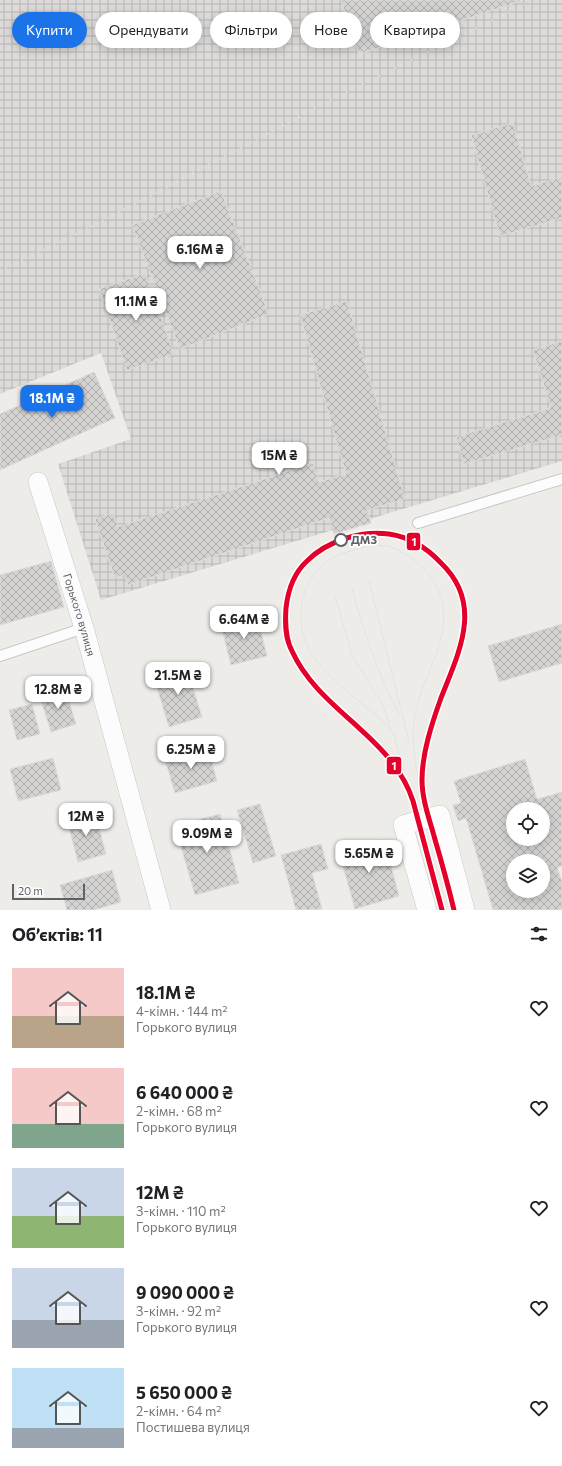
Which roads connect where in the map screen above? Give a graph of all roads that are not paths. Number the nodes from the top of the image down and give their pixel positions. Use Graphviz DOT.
graph roads {
  1 [pos="562,479"];
  2 [pos="38,482"];
  3 [pos="418,522"];
  4 [pos="84,628"];
  5 [pos="0,656"];
  6 [pos="161,910"];
  7 [pos="427,910"];
  8 [pos="465,910"];
  1 -- 3 [label="lane"];
  2 -- 4 [label="street, Горького вулиця"];
  4 -- 5 [label="lane"];
  4 -- 6 [label="street, Горького вулиця"];
  7 -- 8 [label="street"];
}
